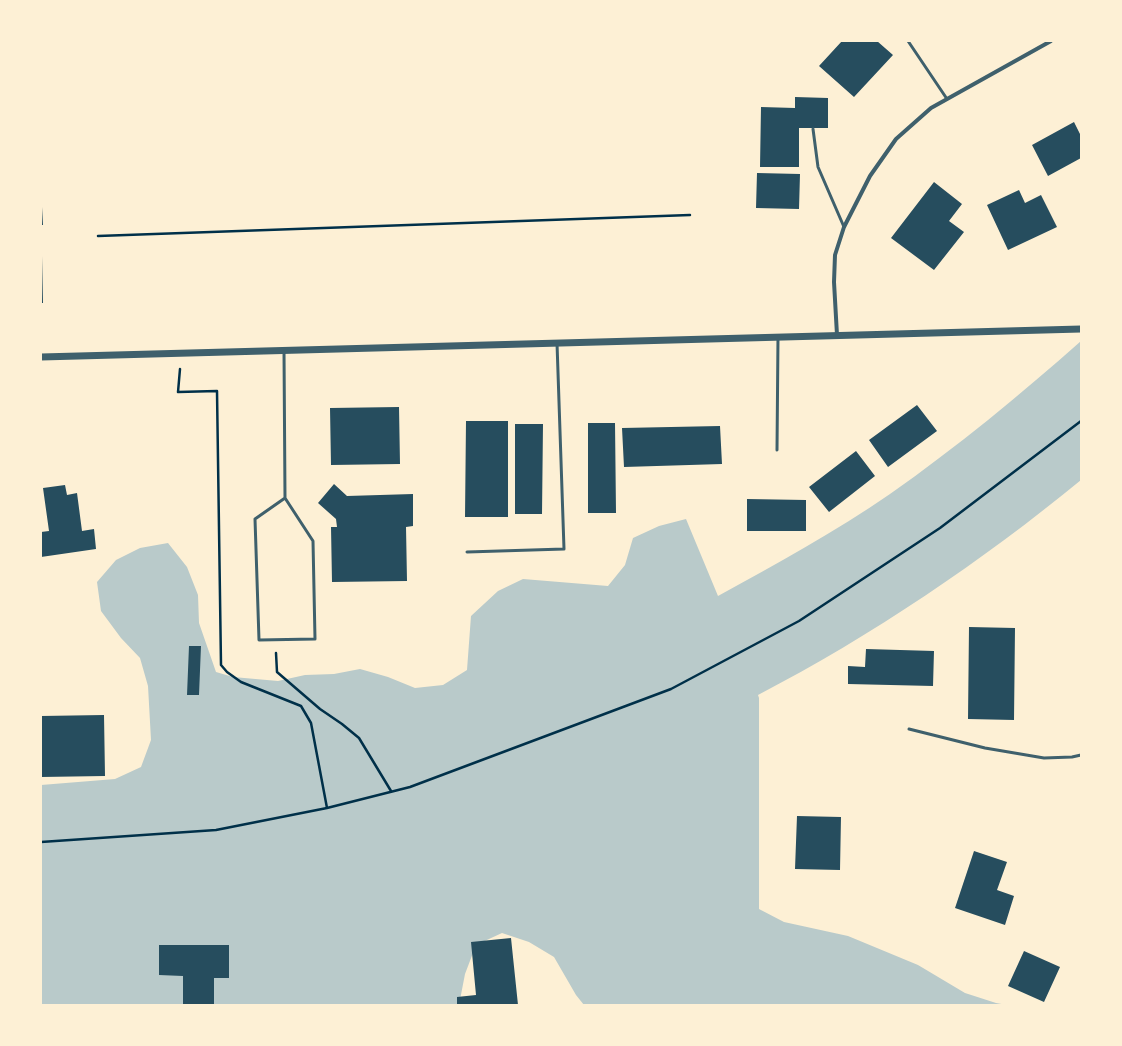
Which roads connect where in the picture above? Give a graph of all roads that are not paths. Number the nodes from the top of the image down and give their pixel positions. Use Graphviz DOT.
graph roads {
  1 [pos="908,41"];
  2 [pos="1051,41"];
  3 [pos="947,99"];
  4 [pos="813,129"];
  5 [pos="844,227"];
  6 [pos="1081,329"];
  7 [pos="837,335"];
  8 [pos="778,337"];
  9 [pos="557,343"];
  10 [pos="284,351"];
  11 [pos="41,358"];
  12 [pos="777,450"];
  13 [pos="285,498"];
  14 [pos="467,552"];
  15 [pos="909,729"];
  16 [pos="1081,755"];
  1 -- 3 [label="lane"];
  2 -- 3 [label="street"];
  3 -- 5 [label="street"];
  4 -- 5 [label="lane"];
  5 -- 7 [label="street"];
  6 -- 7 [label="street"];
  7 -- 8 [label="street"];
  8 -- 9 [label="street"];
  8 -- 12 [label="lane"];
  9 -- 10 [label="street"];
  9 -- 14 [label="lane"];
  10 -- 11 [label="street"];
  10 -- 13 [label="lane"];
  13 -- 13 [label="lane"];
  15 -- 16 [label="lane"];
}
